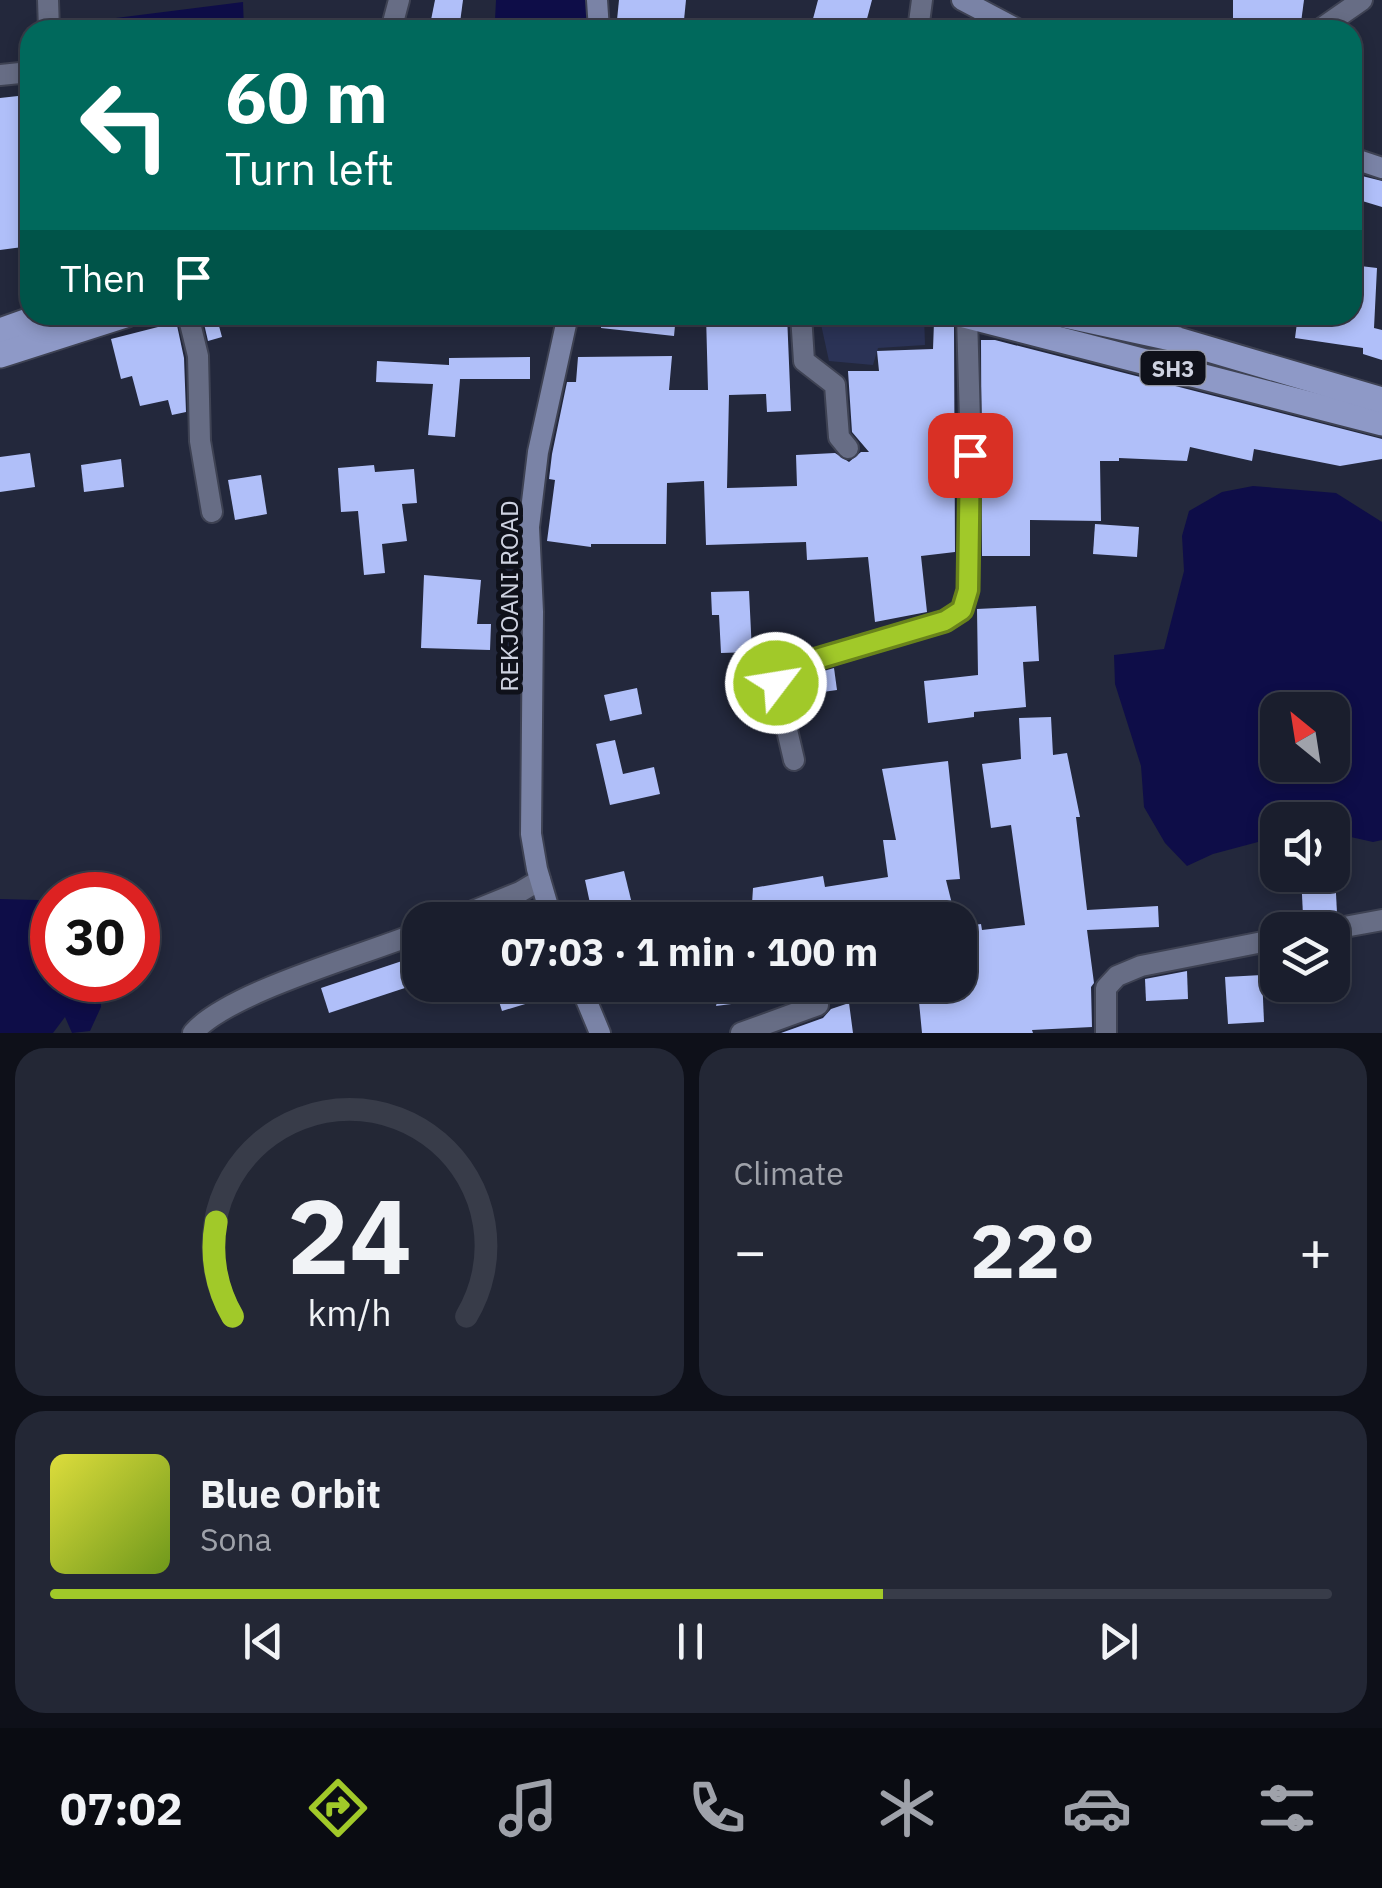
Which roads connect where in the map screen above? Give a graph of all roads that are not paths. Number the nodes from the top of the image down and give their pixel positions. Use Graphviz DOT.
graph roads {
  1 [pos="962,0"];
  2 [pos="1362,0"];
  3 [pos="1000,20"];
  4 [pos="1333,20"];
  5 [pos="94,325"];
  6 [pos="190,325"];
  7 [pos="566,325"];
  8 [pos="802,325"];
  9 [pos="965,325"];
  10 [pos="1004,325"];
  11 [pos="1171,326"];
  12 [pos="0,355"];
  13 [pos="1382,400"];
  14 [pos="1382,423"];
  15 [pos="848,448"];
  16 [pos="212,512"];
  17 [pos="794,760"];
  18 [pos="540,880"];
  19 [pos="495,902"];
  20 [pos="547,902"];
  21 [pos="1382,920"];
  22 [pos="1350,926"];
  23 [pos="402,939"];
  24 [pos="1260,943"];
  25 [pos="587,1002"];
  26 [pos="818,1005"];
  27 [pos="193,1033"];
  28 [pos="600,1033"];
  29 [pos="741,1033"];
  30 [pos="1106,1033"];
  1 -- 3 [label="street"];
  2 -- 4 [label="street"];
  5 -- 12 [label="main road"];
  6 -- 16 [label="street"];
  7 -- 18 [label="street, REKJOANI ROAD"];
  8 -- 15 [label="street"];
  9 -- 17 [label="street"];
  10 -- 14 [label="main road, SH3"];
  11 -- 13 [label="main road, SH3"];
  18 -- 19 [label="street"];
  18 -- 20 [label="street, REKJOANI ROAD"];
  21 -- 22 [label="street"];
  23 -- 27 [label="street"];
  24 -- 30 [label="street"];
  25 -- 28 [label="street"];
  26 -- 29 [label="street"];
}
